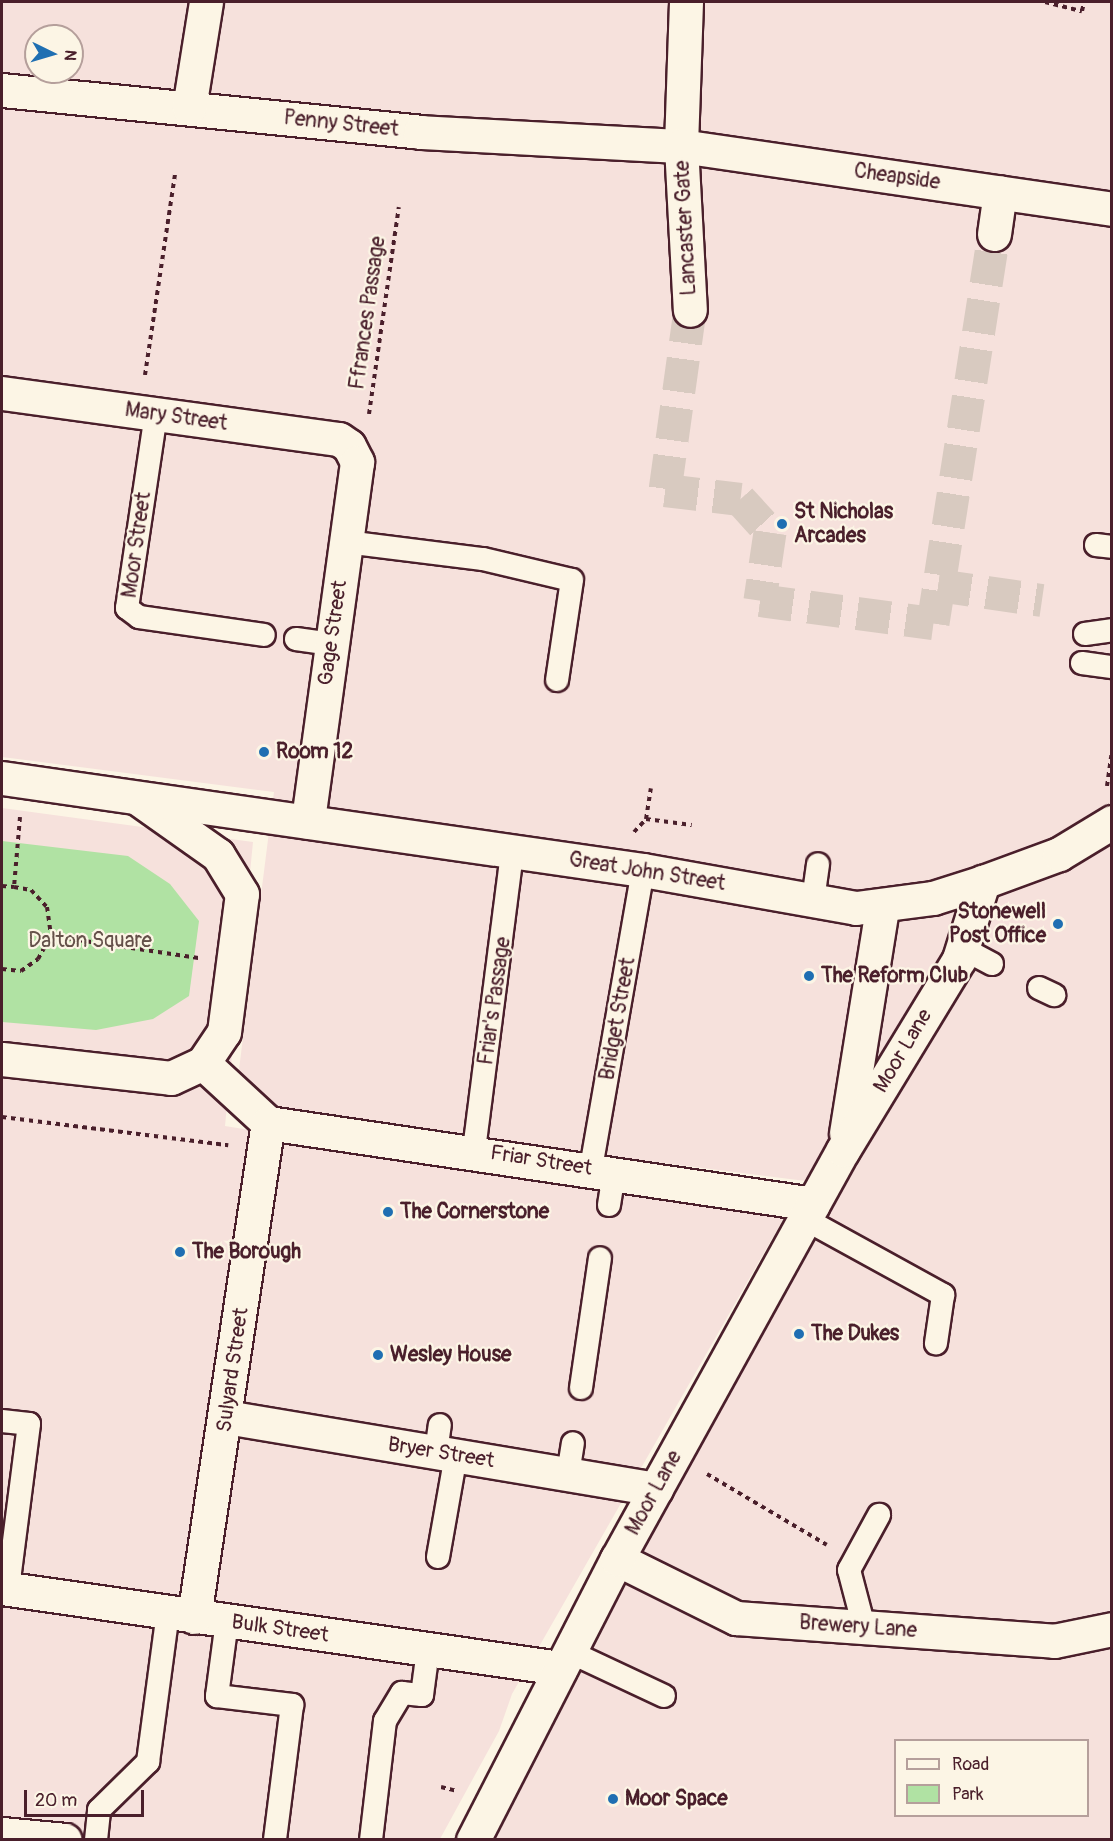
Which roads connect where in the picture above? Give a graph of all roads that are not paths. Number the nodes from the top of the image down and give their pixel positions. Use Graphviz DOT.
graph roads {
  1 [pos="206,2"];
  2 [pos="686,2"];
  3 [pos="2,90"];
  4 [pos="189,108"];
  5 [pos="681,147"];
  6 [pos="1000,192"];
  7 [pos="1112,209"];
  8 [pos="994,234"];
  9 [pos="690,310"];
  10 [pos="2,393"];
  11 [pos="148,413"];
  12 [pos="358,434"];
  13 [pos="346,542"];
  14 [pos="1112,630"];
  15 [pos="264,634"];
  16 [pos="1085,634"];
  17 [pos="296,639"];
  18 [pos="332,644"];
  19 [pos="1082,663"];
  20 [pos="1112,667"];
  21 [pos="557,680"];
  22 [pos="12,779"];
  23 [pos="139,799"];
  24 [pos="308,822"];
  25 [pos="1109,827"];
  26 [pos="512,852"];
  27 [pos="818,864"];
  28 [pos="643,870"];
  29 [pos="983,882"];
  30 [pos="813,900"];
  31 [pos="882,908"];
  32 [pos="962,948"];
  33 [pos="992,964"];
  34 [pos="2,1059"];
  35 [pos="203,1063"];
  36 [pos="266,1136"];
  37 [pos="474,1150"];
  38 [pos="843,1150"];
  39 [pos="603,1170"];
  40 [pos="609,1205"];
  41 [pos="809,1211"];
  42 [pos="600,1258"];
  43 [pos="936,1343"];
  44 [pos="581,1388"];
  45 [pos="226,1417"];
  46 [pos="2,1421"];
  47 [pos="444,1444"];
  48 [pos="657,1489"];
  49 [pos="879,1515"];
  50 [pos="438,1557"];
  51 [pos="617,1559"];
  52 [pos="5,1589"];
  53 [pos="181,1615"];
  54 [pos="227,1621"];
  55 [pos="864,1627"];
  56 [pos="1112,1629"];
  57 [pos="428,1650"];
  58 [pos="564,1660"];
  59 [pos="664,1696"];
  60 [pos="14,1836"];
  61 [pos="65,1839"];
  62 [pos="96,1839"];
  63 [pos="275,1839"];
  64 [pos="371,1839"];
  65 [pos="473,1839"];
  1 -- 4 [label="street"];
  2 -- 5 [label="street, Lancaster Gate"];
  3 -- 4 [label="street, Penny Street"];
  4 -- 5 [label="street, Penny Street"];
  5 -- 6 [label="street, Cheapside"];
  5 -- 9 [label="street, Lancaster Gate"];
  6 -- 7 [label="street, Cheapside"];
  6 -- 8 [label="street"];
  10 -- 11 [label="street, Mary Street"];
  11 -- 12 [label="street, Mary Street"];
  11 -- 15 [label="lane, Moor Street"];
  12 -- 13 [label="street, Gage Street"];
  13 -- 18 [label="street, Gage Street"];
  13 -- 21 [label="lane"];
  14 -- 16 [label="lane"];
  17 -- 18 [label="lane"];
  18 -- 24 [label="street, Gage Street"];
  19 -- 20 [label="lane"];
  22 -- 23 [label="street"];
  23 -- 24 [label="street"];
  23 -- 35 [label="street"];
  24 -- 26 [label="street, Great John Street"];
  25 -- 29 [label="street, Great John Street"];
  26 -- 28 [label="street, Great John Street"];
  26 -- 37 [label="lane, Friar's Passage"];
  27 -- 30 [label="lane"];
  28 -- 30 [label="street, Great John Street"];
  28 -- 39 [label="lane, Bridget Street"];
  29 -- 31 [label="street, Great John Street"];
  29 -- 32 [label="street, Moor Lane"];
  30 -- 31 [label="street, Great John Street"];
  31 -- 38 [label="street, Moor Lane"];
  32 -- 33 [label="lane"];
  32 -- 38 [label="street, Moor Lane"];
  34 -- 35 [label="street"];
  35 -- 36 [label="street"];
  36 -- 37 [label="street, Friar Street"];
  36 -- 45 [label="street, Sulyard Street"];
  37 -- 39 [label="street, Friar Street"];
  38 -- 41 [label="street, Moor Lane"];
  39 -- 40 [label="lane, Bridget Street"];
  39 -- 41 [label="street, Friar Street"];
  41 -- 43 [label="lane"];
  41 -- 48 [label="street, Moor Lane"];
  42 -- 44 [label="lane"];
  45 -- 47 [label="street, Bryer Street"];
  45 -- 53 [label="street, Sulyard Street"];
  46 -- 52 [label="lane"];
  47 -- 48 [label="street, Bryer Street"];
  47 -- 50 [label="lane"];
  48 -- 51 [label="street, Moor Lane"];
  49 -- 55 [label="lane"];
  51 -- 55 [label="street, Brewery Lane"];
  51 -- 58 [label="street, Moor Lane"];
  52 -- 53 [label="street, Bulk Street"];
  53 -- 54 [label="street, Bulk Street"];
  53 -- 62 [label="lane"];
  54 -- 57 [label="street, Bulk Street"];
  54 -- 63 [label="lane"];
  55 -- 56 [label="street, Brewery Lane"];
  57 -- 58 [label="street, Bulk Street"];
  57 -- 64 [label="lane"];
  58 -- 59 [label="lane"];
  58 -- 65 [label="street, Moor Lane"];
  60 -- 61 [label="street"];
}
